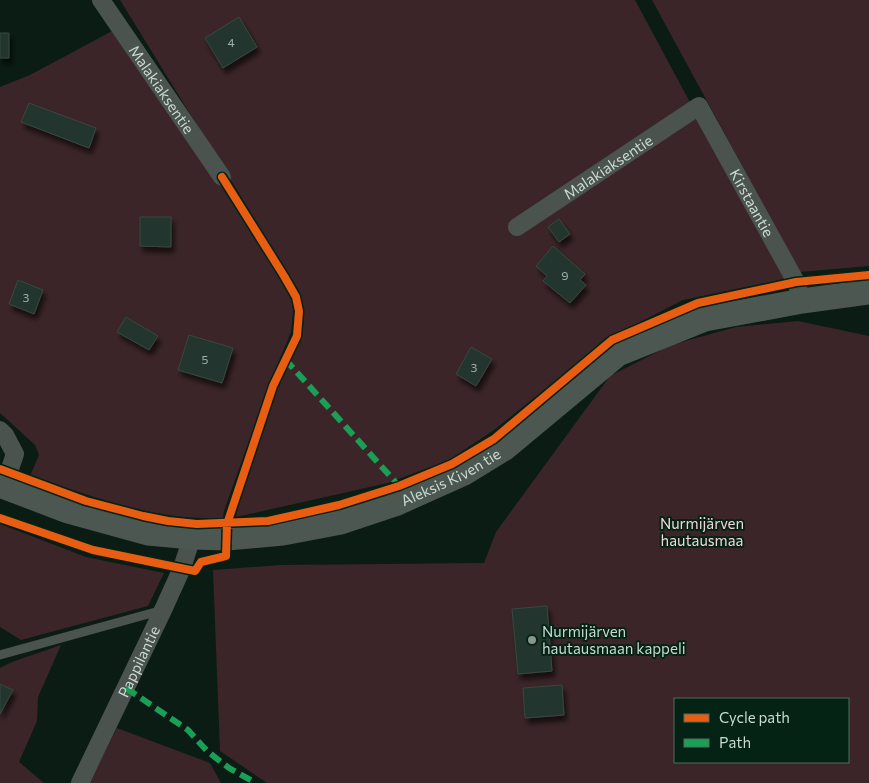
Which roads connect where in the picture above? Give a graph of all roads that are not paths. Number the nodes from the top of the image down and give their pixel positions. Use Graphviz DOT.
graph roads {
  1 [pos="101,0"];
  2 [pos="700,106"];
  3 [pos="222,177"];
  4 [pos="517,227"];
  5 [pos="869,292"];
  6 [pos="802,301"];
  7 [pos="0,430"];
  8 [pos="2,486"];
  9 [pos="192,537"];
  10 [pos="163,610"];
  11 [pos="0,655"];
  12 [pos="80,783"];
  1 -- 3 [label="street, Malakiaksentie"];
  2 -- 4 [label="street, Malakiaksentie"];
  2 -- 6 [label="street, Kirstaantie"];
  5 -- 6 [label="street, Aleksis Kiven tie"];
  6 -- 9 [label="street, Aleksis Kiven tie"];
  7 -- 8 [label="street"];
  8 -- 9 [label="street, Aleksis Kiven tie"];
  9 -- 10 [label="street, Pappilantie"];
  10 -- 11 [label="lane"];
  10 -- 12 [label="street, Pappilantie"];
}
